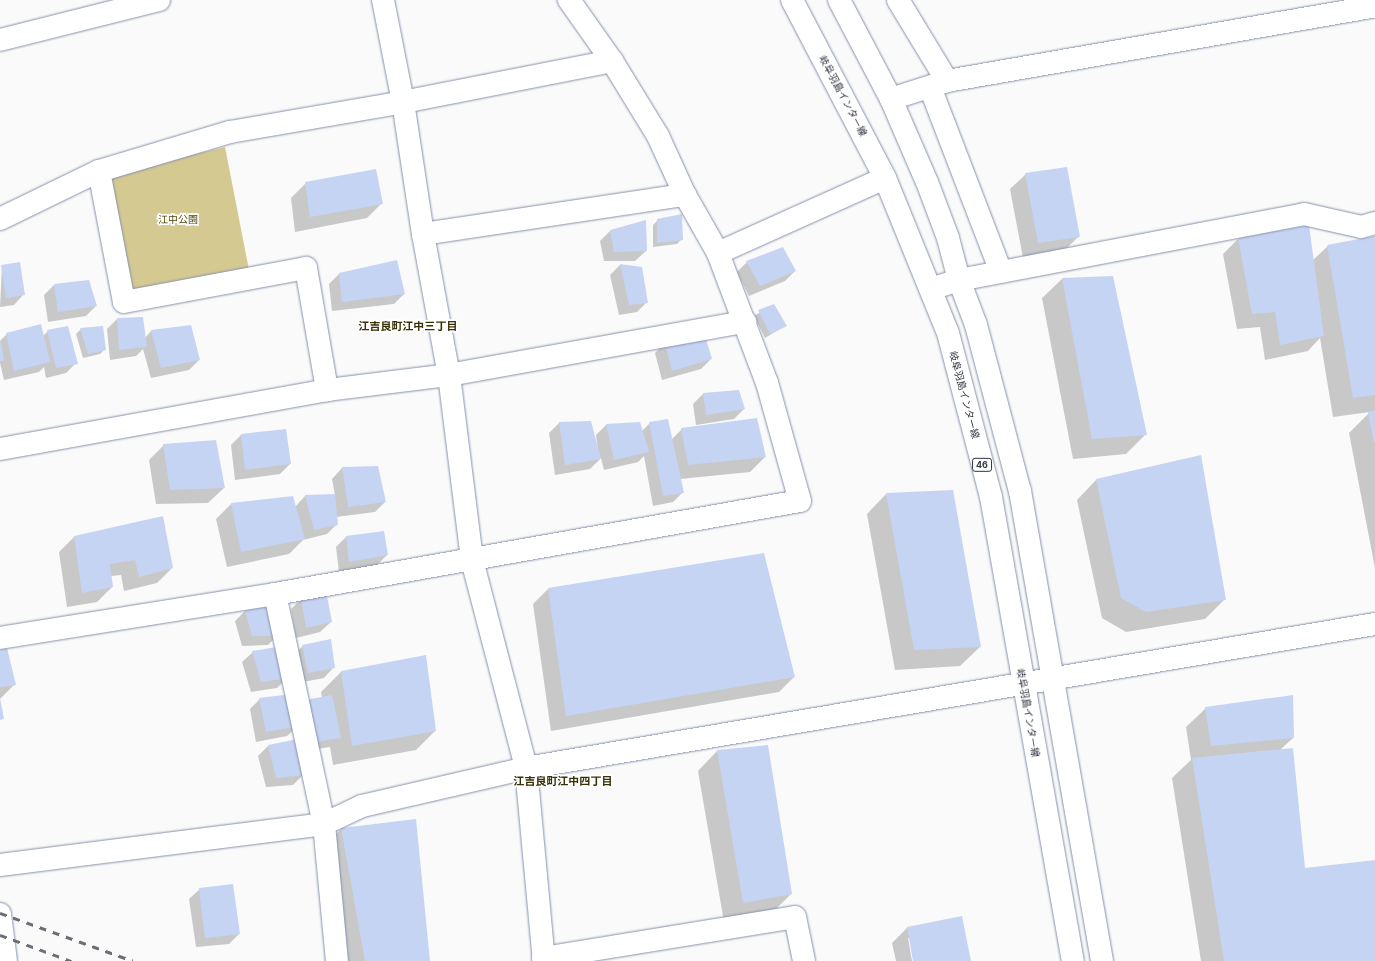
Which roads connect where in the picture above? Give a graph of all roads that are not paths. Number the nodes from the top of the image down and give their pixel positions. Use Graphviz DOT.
graph roads {
  1 [pos="159,0"];
  2 [pos="383,0"];
  3 [pos="570,0"];
  4 [pos="792,0"];
  5 [pos="839,0"];
  6 [pos="898,0"];
  7 [pos="1375,6"];
  8 [pos="0,40"];
  9 [pos="612,61"];
  10 [pos="938,84"];
  11 [pos="891,99"];
  12 [pos="403,102"];
  13 [pos="99,171"];
  14 [pos="885,178"];
  15 [pos="684,195"];
  16 [pos="0,219"];
  17 [pos="1375,223"];
  18 [pos="422,234"];
  19 [pos="718,253"];
  20 [pos="1001,272"];
  21 [pos="958,280"];
  22 [pos="930,289"];
  23 [pos="745,322"];
  24 [pos="449,375"];
  25 [pos="327,390"];
  26 [pos="0,450"];
  27 [pos="472,560"];
  28 [pos="275,594"];
  29 [pos="1375,624"];
  30 [pos="0,638"];
  31 [pos="1052,679"];
  32 [pos="1023,684"];
  33 [pos="526,768"];
  34 [pos="324,824"];
  35 [pos="0,866"];
  36 [pos="0,914"];
  37 [pos="544,959"];
  38 [pos="6,961"];
  39 [pos="337,961"];
  40 [pos="804,961"];
  41 [pos="1073,961"];
  42 [pos="1102,961"];
  1 -- 8 [label="street"];
  2 -- 12 [label="street"];
  3 -- 9 [label="street"];
  4 -- 14 [label="street, 岐阜羽島インター線 / 46"];
  5 -- 11 [label="street"];
  6 -- 10 [label="street"];
  7 -- 10 [label="street"];
  9 -- 12 [label="street"];
  9 -- 15 [label="street"];
  10 -- 11 [label="street"];
  10 -- 20 [label="street"];
  11 -- 21 [label="street"];
  12 -- 13 [label="street"];
  12 -- 18 [label="street"];
  13 -- 16 [label="street"];
  13 -- 25 [label="street"];
  14 -- 19 [label="street"];
  14 -- 22 [label="street, 岐阜羽島インター線 / 46"];
  15 -- 18 [label="street"];
  15 -- 19 [label="street"];
  17 -- 20 [label="street"];
  18 -- 24 [label="street"];
  19 -- 23 [label="street"];
  20 -- 21 [label="street"];
  21 -- 22 [label="street"];
  21 -- 31 [label="street"];
  22 -- 32 [label="street, 岐阜羽島インター線 / 46"];
  23 -- 24 [label="street"];
  23 -- 27 [label="street"];
  24 -- 25 [label="street"];
  24 -- 27 [label="street"];
  25 -- 26 [label="street"];
  27 -- 28 [label="street"];
  27 -- 33 [label="street"];
  28 -- 30 [label="street"];
  28 -- 34 [label="street"];
  29 -- 31 [label="street"];
  31 -- 32 [label="street"];
  31 -- 42 [label="street"];
  32 -- 33 [label="street"];
  32 -- 41 [label="street, 岐阜羽島インター線 / 46"];
  33 -- 34 [label="street"];
  33 -- 37 [label="street"];
  34 -- 35 [label="street"];
  34 -- 39 [label="street"];
  36 -- 38 [label="street"];
  37 -- 40 [label="street"];
}
